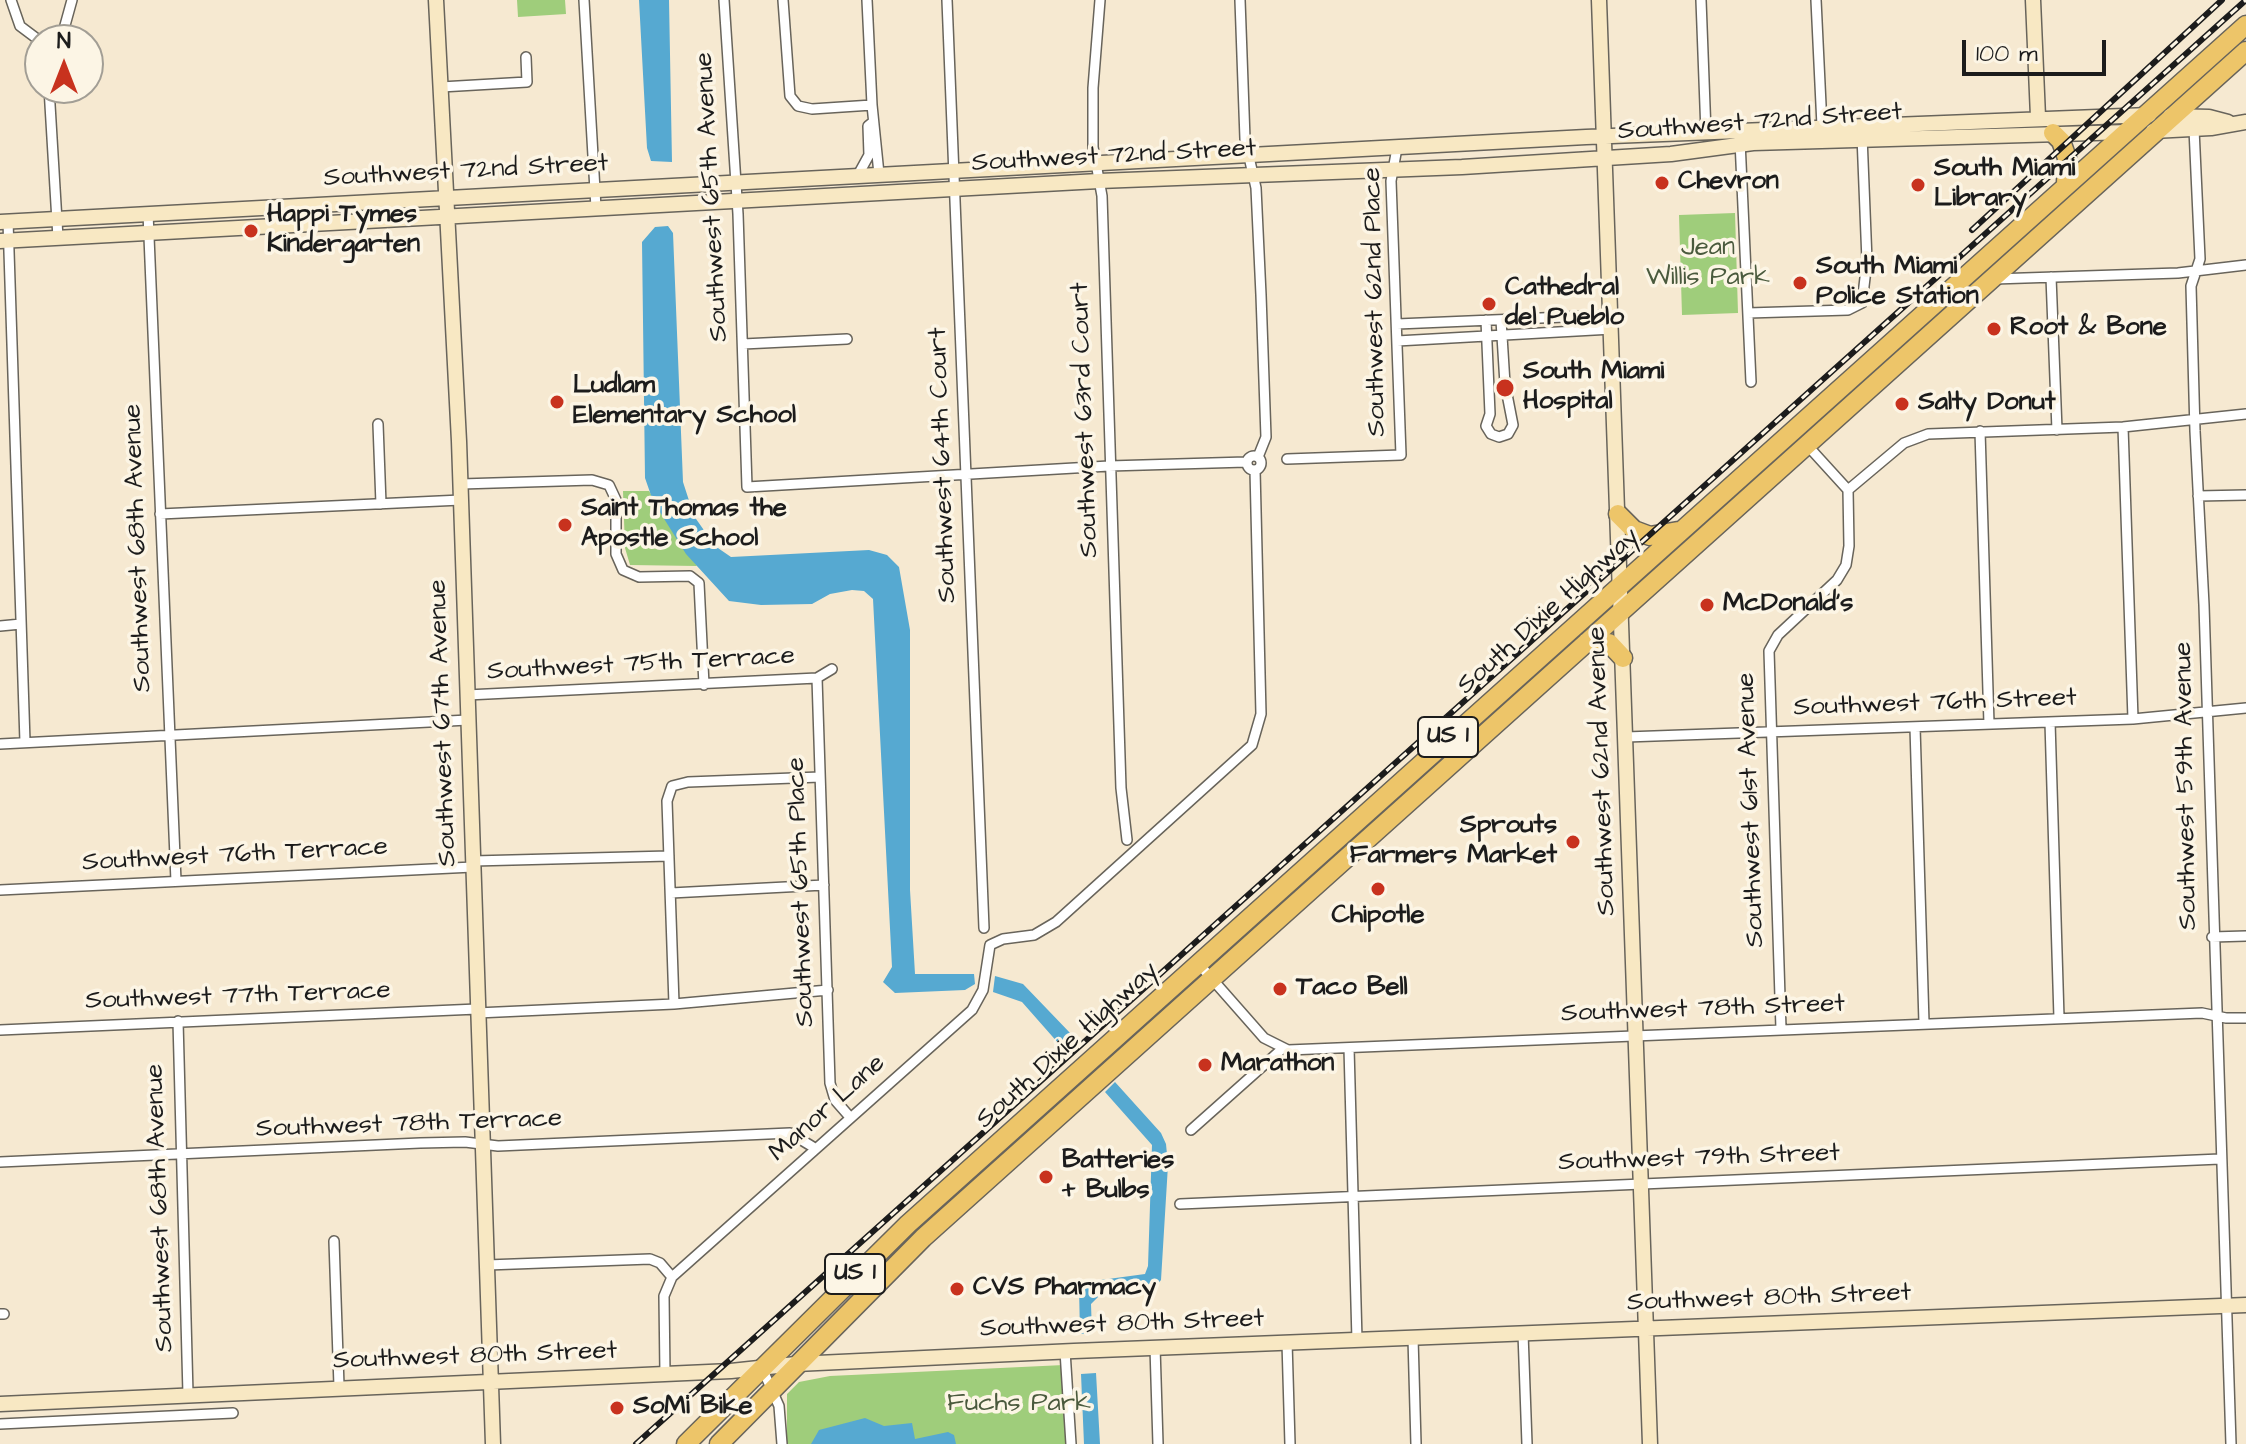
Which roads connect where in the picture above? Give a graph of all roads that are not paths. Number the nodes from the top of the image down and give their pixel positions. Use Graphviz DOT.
graph roads {
  1 [pos="11,0"];
  2 [pos="72,0"];
  3 [pos="436,0"];
  4 [pos="584,0"];
  5 [pos="724,0"];
  6 [pos="783,0"];
  7 [pos="867,0"];
  8 [pos="947,0"];
  9 [pos="1100,0"];
  10 [pos="1240,0"];
  11 [pos="1599,0"];
  12 [pos="1701,0"];
  13 [pos="1816,0"];
  14 [pos="2033,0"];
  15 [pos="65,24"];
  16 [pos="2246,25"];
  17 [pos="24,29"];
  18 [pos="2246,51"];
  19 [pos="526,57"];
  20 [pos="441,87"];
  21 [pos="50,104"];
  22 [pos="872,105"];
  23 [pos="2171,116"];
  24 [pos="2038,117"];
  25 [pos="873,122"];
  26 [pos="2229,122"];
  27 [pos="2246,122"];
  28 [pos="2149,123"];
  29 [pos="1822,126"];
  30 [pos="2194,129"];
  31 [pos="1862,132"];
  32 [pos="2124,132"];
  33 [pos="1706,133"];
  34 [pos="2013,133"];
  35 [pos="2053,133"];
  36 [pos="1606,137"];
  37 [pos="1740,138"];
  38 [pos="1397,148"];
  39 [pos="1248,155"];
  40 [pos="1607,158"];
  41 [pos="1095,163"];
  42 [pos="956,170"];
  43 [pos="1391,171"];
  44 [pos="879,174"];
  45 [pos="1252,174"];
  46 [pos="858,175"];
  47 [pos="735,181"];
  48 [pos="1099,181"];
  49 [pos="2066,183"];
  50 [pos="595,189"];
  51 [pos="956,189"];
  52 [pos="447,196"];
  53 [pos="737,200"];
  54 [pos="596,208"];
  55 [pos="148,213"];
  56 [pos="448,215"];
  57 [pos="56,219"];
  58 [pos="4,221"];
  59 [pos="149,232"];
  60 [pos="58,238"];
  61 [pos="4,240"];
  62 [pos="2246,265"];
  63 [pos="2195,270"];
  64 [pos="2051,277"];
  65 [pos="1993,279"];
  66 [pos="1959,280"];
  67 [pos="1748,313"];
  68 [pos="1486,320"];
  69 [pos="1501,320"];
  70 [pos="1612,322"];
  71 [pos="1397,324"];
  72 [pos="1502,335"];
  73 [pos="1486,336"];
  74 [pos="847,339"];
  75 [pos="1397,341"];
  76 [pos="743,344"];
  77 [pos="1751,382"];
  78 [pos="1815,408"];
  79 [pos="1490,414"];
  80 [pos="2246,414"];
  81 [pos="1510,415"];
  82 [pos="2194,417"];
  83 [pos="378,424"];
  84 [pos="2123,427"];
  85 [pos="2057,430"];
  86 [pos="1980,431"];
  87 [pos="1775,445"];
  88 [pos="1807,445"];
  89 [pos="1258,457"];
  90 [pos="1287,459"];
  91 [pos="1246,462"];
  92 [pos="1109,466"];
  93 [pos="1255,470"];
  94 [pos="966,474"];
  95 [pos="461,484"];
  96 [pos="1848,490"];
  97 [pos="2246,495"];
  98 [pos="2198,496"];
  99 [pos="461,500"];
  100 [pos="381,504"];
  101 [pos="160,514"];
  102 [pos="1618,514"];
  103 [pos="1678,531"];
  104 [pos="1620,584"];
  105 [pos="1622,611"];
  106 [pos="21,624"];
  107 [pos="0,626"];
  108 [pos="1587,642"];
  109 [pos="1623,658"];
  110 [pos="832,669"];
  111 [pos="817,678"];
  112 [pos="704,685"];
  113 [pos="467,695"];
  114 [pos="2246,708"];
  115 [pos="2207,713"];
  116 [pos="2133,719"];
  117 [pos="468,720"];
  118 [pos="2050,722"];
  119 [pos="1989,724"];
  120 [pos="1915,727"];
  121 [pos="1771,732"];
  122 [pos="168,735"];
  123 [pos="1626,737"];
  124 [pos="25,742"];
  125 [pos="0,744"];
  126 [pos="820,777"];
  127 [pos="1127,840"];
  128 [pos="669,856"];
  129 [pos="473,864"];
  130 [pos="176,881"];
  131 [pos="824,885"];
  132 [pos="0,890"];
  133 [pos="671,893"];
  134 [pos="984,928"];
  135 [pos="2246,936"];
  136 [pos="2212,937"];
  137 [pos="1198,963"];
  138 [pos="1213,979"];
  139 [pos="828,990"];
  140 [pos="674,1004"];
  141 [pos="477,1011"];
  142 [pos="2215,1016"];
  143 [pos="2059,1018"];
  144 [pos="2246,1018"];
  145 [pos="178,1021"];
  146 [pos="1924,1023"];
  147 [pos="1781,1029"];
  148 [pos="0,1030"];
  149 [pos="1636,1034"];
  150 [pos="1349,1048"];
  151 [pos="1282,1049"];
  152 [pos="849,1116"];
  153 [pos="1024,1122"];
  154 [pos="1191,1130"];
  155 [pos="483,1144"];
  156 [pos="813,1147"];
  157 [pos="181,1154"];
  158 [pos="2220,1159"];
  159 [pos="0,1162"];
  160 [pos="987,1181"];
  161 [pos="1641,1183"];
  162 [pos="1353,1196"];
  163 [pos="1180,1204"];
  164 [pos="334,1241"];
  165 [pos="487,1265"];
  166 [pos="672,1277"];
  167 [pos="2225,1305"];
  168 [pos="2246,1305"];
  169 [pos="1646,1328"];
  170 [pos="1523,1333"];
  171 [pos="1413,1338"];
  172 [pos="1357,1340"];
  173 [pos="1287,1342"];
  174 [pos="1155,1347"];
  175 [pos="1065,1351"];
  176 [pos="796,1364"];
  177 [pos="762,1368"];
  178 [pos="665,1374"];
  179 [pos="490,1381"];
  180 [pos="339,1386"];
  181 [pos="771,1390"];
  182 [pos="207,1392"];
  183 [pos="188,1394"];
  184 [pos="0,1404"];
  185 [pos="233,1413"];
  186 [pos="208,1415"];
  187 [pos="0,1424"];
  188 [pos="493,1444"];
  189 [pos="686,1444"];
  190 [pos="719,1444"];
  191 [pos="782,1444"];
  192 [pos="1071,1444"];
  193 [pos="1158,1444"];
  194 [pos="1290,1444"];
  195 [pos="1416,1444"];
  196 [pos="1527,1444"];
  197 [pos="1650,1444"];
  198 [pos="2231,1444"];
  1 -- 17 [label="street"];
  2 -- 15 [label="street"];
  3 -- 20 [label="main road, Southwest 67th Avenue"];
  4 -- 50 [label="street"];
  5 -- 47 [label="street, Southwest 65th Avenue"];
  6 -- 22 [label="street"];
  7 -- 22 [label="street"];
  8 -- 42 [label="street, Southwest 64th Court"];
  9 -- 41 [label="street, Southwest 63rd Court"];
  10 -- 39 [label="street"];
  11 -- 36 [label="main road, Southwest 62nd Avenue"];
  12 -- 33 [label="street"];
  13 -- 29 [label="street"];
  14 -- 24 [label="main road"];
  16 -- 28 [label="highway, South Dixie Highway / US 1"];
  18 -- 23 [label="highway, South Dixie Highway / US 1"];
  19 -- 20 [label="street"];
  20 -- 52 [label="main road, Southwest 67th Avenue"];
  21 -- 57 [label="street"];
  22 -- 25 [label="street"];
  23 -- 26 [label="main road, Southwest 72nd Street"];
  23 -- 28 [label="highway, South Dixie Highway / US 1"];
  24 -- 28 [label="main road, Southwest 72nd Street"];
  24 -- 31 [label="main road, Southwest 72nd Street"];
  24 -- 34 [label="main road"];
  25 -- 44 [label="street"];
  25 -- 46 [label="street"];
  26 -- 27 [label="main road, Southwest 72nd Street"];
  26 -- 30 [label="main road, Southwest 72nd Street"];
  28 -- 30 [label="main road, Southwest 72nd Street"];
  28 -- 32 [label="highway, South Dixie Highway / US 1"];
  28 -- 65 [label="highway, South Dixie Highway / US 1"];
  29 -- 31 [label="main road, Southwest 72nd Street"];
  29 -- 37 [label="main road, Southwest 72nd Street"];
  30 -- 63 [label="street, Southwest 59th Avenue"];
  31 -- 34 [label="main road, Southwest 72nd Street"];
  31 -- 37 [label="main road, Southwest 72nd Street"];
  31 -- 67 [label="street"];
  32 -- 35 [label="main road, Southwest 72nd Street"];
  32 -- 49 [label="highway, South Dixie Highway / US 1"];
  33 -- 36 [label="main road, Southwest 72nd Street"];
  33 -- 37 [label="main road, Southwest 72nd Street"];
  34 -- 35 [label="main road, Southwest 72nd Street"];
  35 -- 49 [label="highway"];
  36 -- 38 [label="main road, Southwest 72nd Street"];
  36 -- 40 [label="main road, Southwest 62nd Avenue"];
  37 -- 40 [label="main road, Southwest 72nd Street"];
  37 -- 67 [label="street"];
  38 -- 39 [label="main road, Southwest 72nd Street"];
  38 -- 43 [label="street, Southwest 62nd Place"];
  39 -- 41 [label="main road, Southwest 72nd Street"];
  39 -- 45 [label="street"];
  40 -- 43 [label="main road, Southwest 72nd Street"];
  40 -- 70 [label="main road, Southwest 62nd Avenue"];
  41 -- 42 [label="main road, Southwest 72nd Street"];
  41 -- 48 [label="street, Southwest 63rd Court"];
  42 -- 44 [label="main road, Southwest 72nd Street"];
  42 -- 51 [label="street, Southwest 64th Court"];
  43 -- 45 [label="main road, Southwest 72nd Street"];
  43 -- 71 [label="street, Southwest 62nd Place"];
  44 -- 46 [label="main road, Southwest 72nd Street"];
  45 -- 48 [label="main road, Southwest 72nd Street"];
  45 -- 89 [label="street"];
  46 -- 47 [label="main road, Southwest 72nd Street"];
  47 -- 50 [label="main road, Southwest 72nd Street"];
  47 -- 53 [label="street, Southwest 65th Avenue"];
  48 -- 51 [label="main road, Southwest 72nd Street"];
  48 -- 92 [label="street, Southwest 63rd Court"];
  49 -- 66 [label="highway, South Dixie Highway / US 1"];
  50 -- 52 [label="main road, Southwest 72nd Street"];
  50 -- 54 [label="street"];
  51 -- 53 [label="main road, Southwest 72nd Street"];
  51 -- 94 [label="street, Southwest 64th Court"];
  52 -- 55 [label="main road, Southwest 72nd Street"];
  52 -- 56 [label="main road, Southwest 67th Avenue"];
  53 -- 54 [label="main road, Southwest 72nd Street"];
  53 -- 76 [label="street, Southwest 65th Avenue"];
  54 -- 56 [label="main road, Southwest 72nd Street"];
  55 -- 57 [label="main road, Southwest 72nd Street"];
  55 -- 59 [label="street, Southwest 68th Avenue"];
  56 -- 59 [label="main road, Southwest 72nd Street"];
  56 -- 95 [label="main road, Southwest 67th Avenue"];
  57 -- 58 [label="main road, Southwest 72nd Street"];
  57 -- 60 [label="street"];
  58 -- 61 [label="street"];
  59 -- 60 [label="main road, Southwest 72nd Street"];
  59 -- 101 [label="street, Southwest 68th Avenue"];
  60 -- 61 [label="main road, Southwest 72nd Street"];
  61 -- 106 [label="street"];
  62 -- 63 [label="street"];
  63 -- 64 [label="street"];
  63 -- 82 [label="street, Southwest 59th Avenue"];
  64 -- 65 [label="street"];
  64 -- 85 [label="street"];
  65 -- 66 [label="street"];
  65 -- 88 [label="highway, South Dixie Highway / US 1"];
  66 -- 78 [label="highway, South Dixie Highway / US 1"];
  67 -- 77 [label="street"];
  68 -- 69 [label="street"];
  68 -- 71 [label="street"];
  68 -- 73 [label="street"];
  69 -- 70 [label="street"];
  69 -- 72 [label="street"];
  70 -- 72 [label="street"];
  70 -- 102 [label="main road, Southwest 62nd Avenue"];
  71 -- 75 [label="street, Southwest 62nd Place"];
  72 -- 73 [label="street"];
  72 -- 81 [label="street"];
  73 -- 75 [label="street"];
  73 -- 79 [label="street"];
  74 -- 76 [label="street"];
  75 -- 90 [label="street, Southwest 62nd Place"];
  76 -- 94 [label="street, Southwest 65th Avenue"];
  78 -- 87 [label="highway, South Dixie Highway / US 1"];
  78 -- 88 [label="highway"];
  79 -- 81 [label="street"];
  79 -- 81 [label="street"];
  80 -- 82 [label="street"];
  82 -- 84 [label="street"];
  82 -- 98 [label="street, Southwest 59th Avenue"];
  83 -- 100 [label="street"];
  84 -- 85 [label="street"];
  84 -- 116 [label="street"];
  85 -- 86 [label="street"];
  86 -- 96 [label="street"];
  86 -- 119 [label="street"];
  87 -- 88 [label="highway"];
  87 -- 103 [label="highway, South Dixie Highway / US 1"];
  88 -- 96 [label="street"];
  88 -- 105 [label="highway, South Dixie Highway / US 1"];
  89 -- 91 [label="street"];
  89 -- 93 [label="street"];
  91 -- 92 [label="street"];
  91 -- 93 [label="street"];
  92 -- 94 [label="street"];
  92 -- 127 [label="street, Southwest 63rd Court"];
  93 -- 152 [label="street, Manor Lane"];
  94 -- 134 [label="street, Southwest 64th Court"];
  95 -- 99 [label="main road, Southwest 67th Avenue"];
  95 -- 112 [label="street"];
  96 -- 121 [label="street, Southwest 61st Avenue"];
  97 -- 98 [label="street"];
  98 -- 115 [label="street, Southwest 59th Avenue"];
  99 -- 100 [label="street"];
  99 -- 113 [label="main road, Southwest 67th Avenue"];
  100 -- 101 [label="street"];
  101 -- 122 [label="street, Southwest 68th Avenue"];
  102 -- 103 [label="highway"];
  102 -- 104 [label="main road, Southwest 62nd Avenue"];
  103 -- 104 [label="highway, South Dixie Highway / US 1"];
  104 -- 105 [label="main road, Southwest 62nd Avenue"];
  104 -- 137 [label="highway, South Dixie Highway / US 1"];
  105 -- 108 [label="highway, South Dixie Highway / US 1"];
  105 -- 109 [label="main road, Southwest 62nd Avenue"];
  106 -- 107 [label="street"];
  106 -- 124 [label="street"];
  108 -- 109 [label="highway"];
  108 -- 138 [label="highway, South Dixie Highway / US 1"];
  109 -- 123 [label="main road, Southwest 62nd Avenue"];
  110 -- 111 [label="street"];
  111 -- 112 [label="street, Southwest 75th Terrace"];
  111 -- 126 [label="street, Southwest 65th Place"];
  112 -- 113 [label="street, Southwest 75th Terrace"];
  113 -- 117 [label="main road, Southwest 67th Avenue"];
  114 -- 115 [label="street, Southwest 76th Street"];
  115 -- 116 [label="street, Southwest 76th Street"];
  115 -- 136 [label="street, Southwest 59th Avenue"];
  116 -- 118 [label="street, Southwest 76th Street"];
  117 -- 122 [label="street, Southwest 75th Terrace"];
  117 -- 129 [label="main road, Southwest 67th Avenue"];
  118 -- 119 [label="street, Southwest 76th Street"];
  118 -- 143 [label="street"];
  119 -- 120 [label="street, Southwest 76th Street"];
  120 -- 121 [label="street, Southwest 76th Street"];
  120 -- 146 [label="street"];
  121 -- 123 [label="street, Southwest 76th Street"];
  121 -- 147 [label="street, Southwest 61st Avenue"];
  122 -- 124 [label="street, Southwest 75th Terrace"];
  122 -- 130 [label="street, Southwest 68th Avenue"];
  123 -- 149 [label="main road, Southwest 62nd Avenue"];
  124 -- 125 [label="street, Southwest 75th Terrace"];
  126 -- 128 [label="street"];
  126 -- 131 [label="street, Southwest 65th Place"];
  128 -- 129 [label="street, Southwest 76th Terrace"];
  128 -- 133 [label="street"];
  129 -- 130 [label="street, Southwest 76th Terrace"];
  129 -- 141 [label="main road, Southwest 67th Avenue"];
  130 -- 132 [label="street, Southwest 76th Terrace"];
  131 -- 133 [label="street"];
  131 -- 139 [label="street, Southwest 65th Place"];
  133 -- 140 [label="street"];
  135 -- 136 [label="street"];
  136 -- 142 [label="street, Southwest 59th Avenue"];
  137 -- 138 [label="street"];
  137 -- 153 [label="highway, South Dixie Highway / US 1"];
  138 -- 151 [label="street"];
  138 -- 160 [label="highway, South Dixie Highway / US 1"];
  139 -- 140 [label="street, Southwest 77th Terrace"];
  139 -- 152 [label="street, Southwest 65th Place"];
  140 -- 141 [label="street, Southwest 77th Terrace"];
  141 -- 145 [label="street, Southwest 77th Terrace"];
  141 -- 155 [label="main road, Southwest 67th Avenue"];
  142 -- 143 [label="street, Southwest 78th Street"];
  142 -- 144 [label="street, Southwest 78th Street"];
  142 -- 158 [label="street, Southwest 59th Avenue"];
  143 -- 146 [label="street, Southwest 78th Street"];
  145 -- 148 [label="street, Southwest 77th Terrace"];
  145 -- 157 [label="street, Southwest 68th Avenue"];
  146 -- 147 [label="street, Southwest 78th Street"];
  147 -- 149 [label="street, Southwest 78th Street"];
  149 -- 150 [label="street, Southwest 78th Street"];
  149 -- 161 [label="main road, Southwest 62nd Avenue"];
  150 -- 151 [label="street, Southwest 78th Street"];
  150 -- 162 [label="street"];
  151 -- 154 [label="street"];
  152 -- 156 [label="street, Manor Lane"];
  153 -- 160 [label="highway"];
  153 -- 177 [label="highway, South Dixie Highway / US 1"];
  155 -- 156 [label="street, Southwest 78th Terrace"];
  155 -- 157 [label="street, Southwest 78th Terrace"];
  155 -- 165 [label="main road, Southwest 67th Avenue"];
  156 -- 166 [label="street, Manor Lane"];
  157 -- 159 [label="street, Southwest 78th Terrace"];
  157 -- 183 [label="street, Southwest 68th Avenue"];
  158 -- 161 [label="street, Southwest 79th Street"];
  158 -- 167 [label="street, Southwest 59th Avenue"];
  160 -- 176 [label="highway, South Dixie Highway / US 1"];
  161 -- 162 [label="street, Southwest 79th Street"];
  161 -- 169 [label="main road, Southwest 62nd Avenue"];
  162 -- 163 [label="street, Southwest 79th Street"];
  162 -- 172 [label="street"];
  164 -- 180 [label="street"];
  165 -- 166 [label="street"];
  165 -- 179 [label="main road, Southwest 67th Avenue"];
  166 -- 178 [label="street"];
  167 -- 168 [label="main road, Southwest 80th Street"];
  167 -- 169 [label="main road, Southwest 80th Street"];
  167 -- 198 [label="street, Southwest 59th Avenue"];
  169 -- 170 [label="main road, Southwest 80th Street"];
  169 -- 197 [label="main road, Southwest 62nd Avenue"];
  170 -- 171 [label="main road, Southwest 80th Street"];
  170 -- 196 [label="street"];
  171 -- 172 [label="main road, Southwest 80th Street"];
  171 -- 195 [label="street"];
  172 -- 173 [label="main road, Southwest 80th Street"];
  173 -- 174 [label="main road, Southwest 80th Street"];
  173 -- 194 [label="street"];
  174 -- 175 [label="main road, Southwest 80th Street"];
  174 -- 193 [label="street"];
  175 -- 176 [label="main road, Southwest 80th Street"];
  175 -- 192 [label="street"];
  176 -- 177 [label="main road, Southwest 80th Street"];
  176 -- 181 [label="highway, South Dixie Highway / US 1"];
  177 -- 178 [label="main road, Southwest 80th Street"];
  177 -- 181 [label="street"];
  177 -- 189 [label="highway, South Dixie Highway / US 1"];
  178 -- 179 [label="main road, Southwest 80th Street"];
  179 -- 180 [label="main road, Southwest 80th Street"];
  179 -- 188 [label="main road, Southwest 67th Avenue"];
  180 -- 182 [label="main road, Southwest 80th Street"];
  181 -- 190 [label="highway, South Dixie Highway / US 1"];
  181 -- 191 [label="street"];
  182 -- 183 [label="main road, Southwest 80th Street"];
  182 -- 186 [label="street"];
  183 -- 184 [label="main road, Southwest 80th Street"];
  185 -- 186 [label="street"];
  186 -- 187 [label="street"];
}
